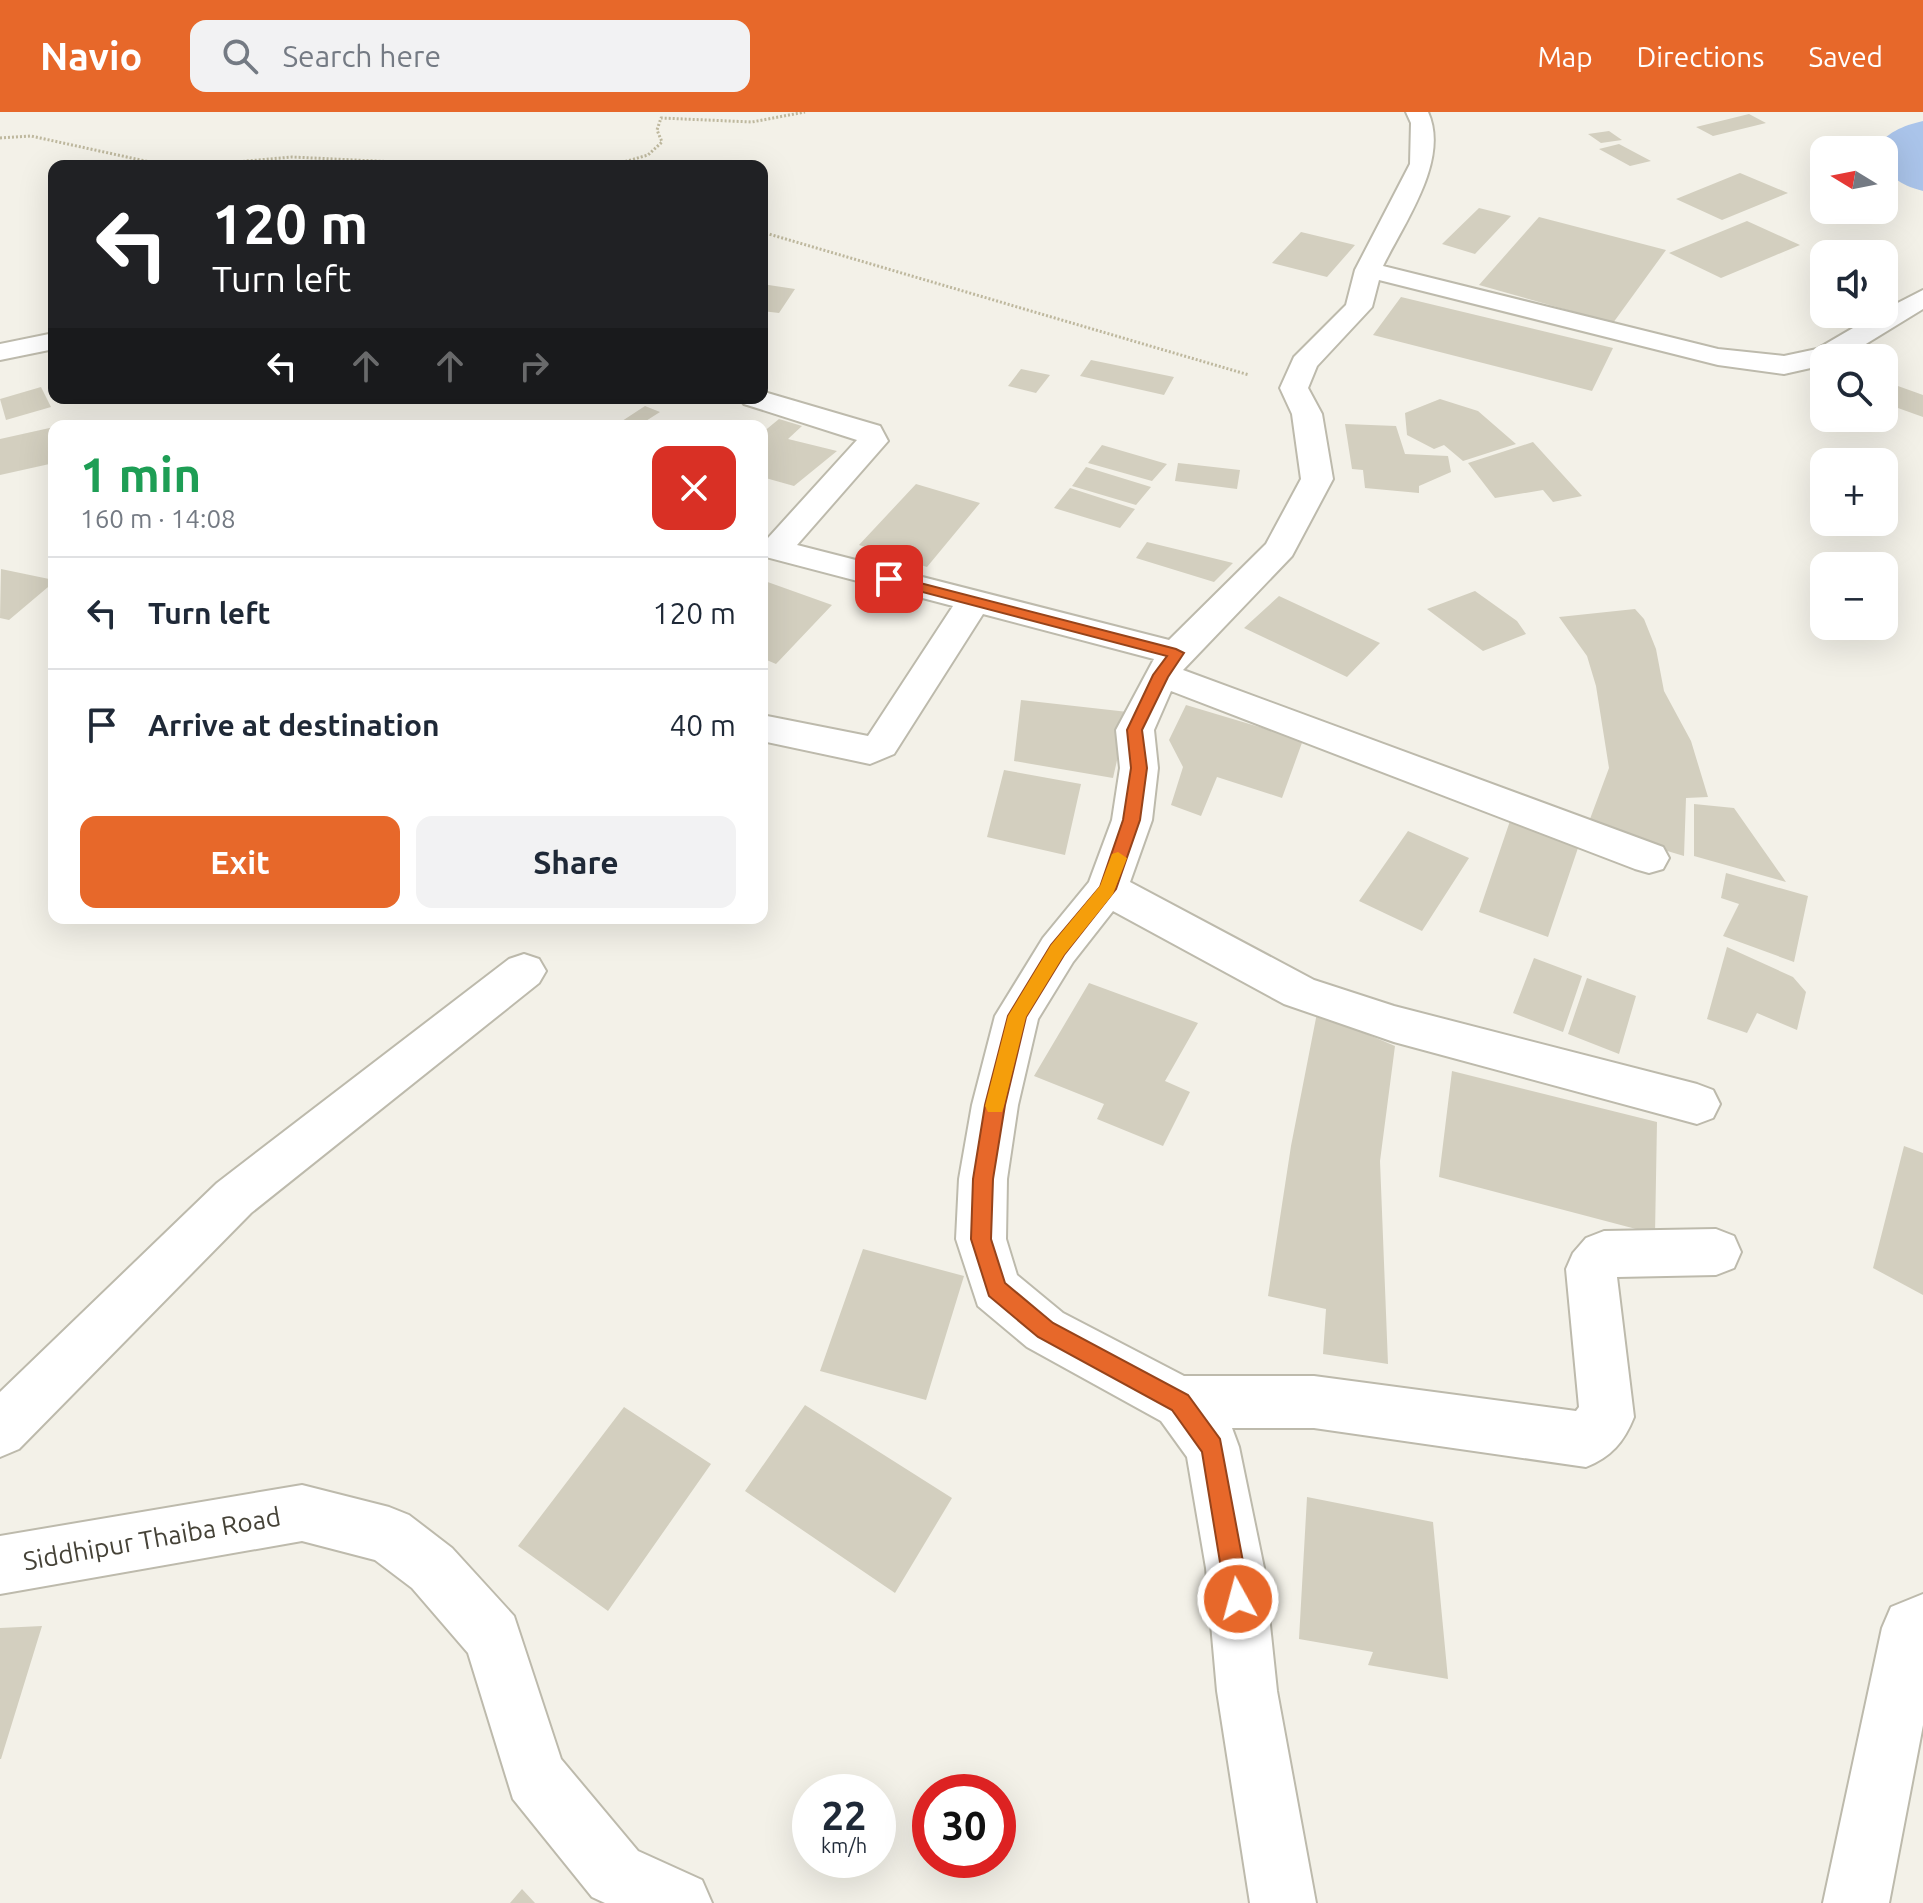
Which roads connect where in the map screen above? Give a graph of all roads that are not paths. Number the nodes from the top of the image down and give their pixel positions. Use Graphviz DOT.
graph roads {
  1 [pos="1417,112"];
  2 [pos="1368,270"];
  3 [pos="1923,298"];
  4 [pos="48,342"];
  5 [pos="0,352"];
  6 [pos="768,402"];
  7 [pos="769,548"];
  8 [pos="974,601"];
  9 [pos="1168,664"];
  10 [pos="768,729"];
  11 [pos="1649,858"];
  12 [pos="1107,889"];
  13 [pos="524,971"];
  14 [pos="1697,1104"];
  15 [pos="1716,1252"];
  16 [pos="1180,1402"];
  17 [pos="0,1430"];
  18 [pos="0,1565"];
  19 [pos="1923,1623"];
  20 [pos="679,1903"];
  21 [pos="1283,1903"];
  22 [pos="1856,1903"];
  1 -- 2 [label="street"];
  2 -- 3 [label="street"];
  2 -- 9 [label="street"];
  4 -- 5 [label="street"];
  6 -- 7 [label="street"];
  7 -- 8 [label="street"];
  8 -- 9 [label="street"];
  8 -- 10 [label="street"];
  9 -- 11 [label="street"];
  9 -- 12 [label="street"];
  12 -- 14 [label="street"];
  12 -- 16 [label="street"];
  13 -- 17 [label="street"];
  15 -- 16 [label="street"];
  16 -- 21 [label="street"];
  18 -- 20 [label="street, Siddhipur Thaiba Road"];
  19 -- 22 [label="street"];
}
